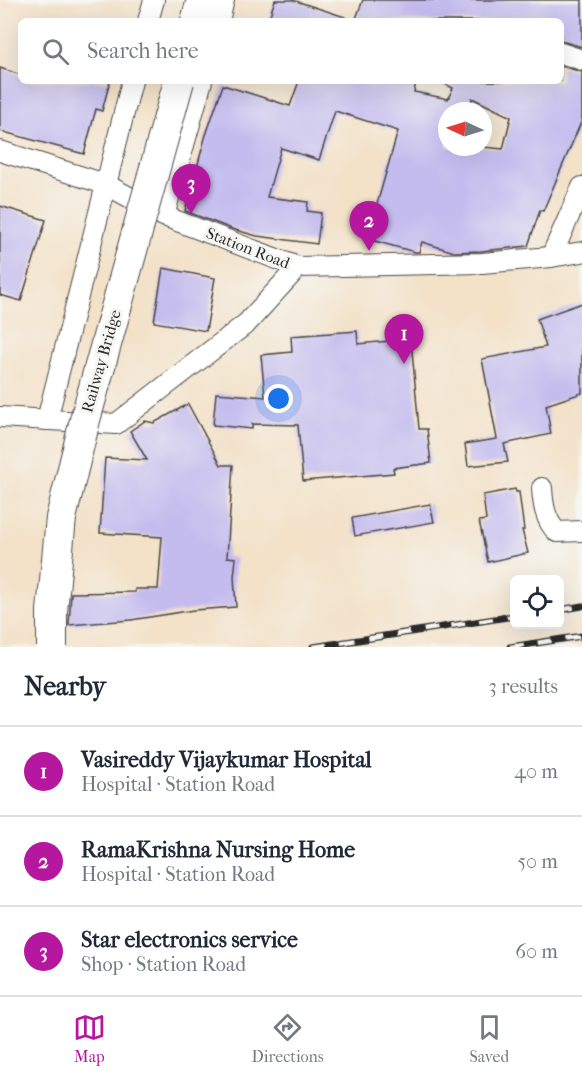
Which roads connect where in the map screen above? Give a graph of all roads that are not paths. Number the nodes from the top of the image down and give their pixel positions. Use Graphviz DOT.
graph roads {
  1 [pos="154,0"];
  2 [pos="202,0"];
  3 [pos="224,0"];
  4 [pos="149,18"];
  5 [pos="197,18"];
  6 [pos="220,18"];
  7 [pos="564,55"];
  8 [pos="582,60"];
  9 [pos="131,84"];
  10 [pos="178,84"];
  11 [pos="201,84"];
  12 [pos="0,151"];
  13 [pos="105,184"];
  14 [pos="582,187"];
  15 [pos="164,216"];
  16 [pos="582,252"];
  17 [pos="551,257"];
  18 [pos="298,267"];
  19 [pos="0,417"];
  20 [pos="47,420"];
  21 [pos="542,488"];
  22 [pos="582,531"];
  23 [pos="52,647"];
  1 -- 4 [label="street"];
  2 -- 5 [label="main road"];
  3 -- 6 [label="street"];
  7 -- 8 [label="street"];
  9 -- 13 [label="street"];
  10 -- 23 [label="main road, Railway Bridge, bridge"];
  11 -- 15 [label="street"];
  12 -- 13 [label="street, Station Road"];
  13 -- 15 [label="street, Station Road"];
  13 -- 20 [label="street"];
  14 -- 17 [label="street"];
  15 -- 18 [label="street, Station Road"];
  16 -- 17 [label="street, Station Road"];
  17 -- 18 [label="street, Station Road"];
  18 -- 20 [label="street"];
  19 -- 20 [label="street"];
  21 -- 22 [label="street"];
}
